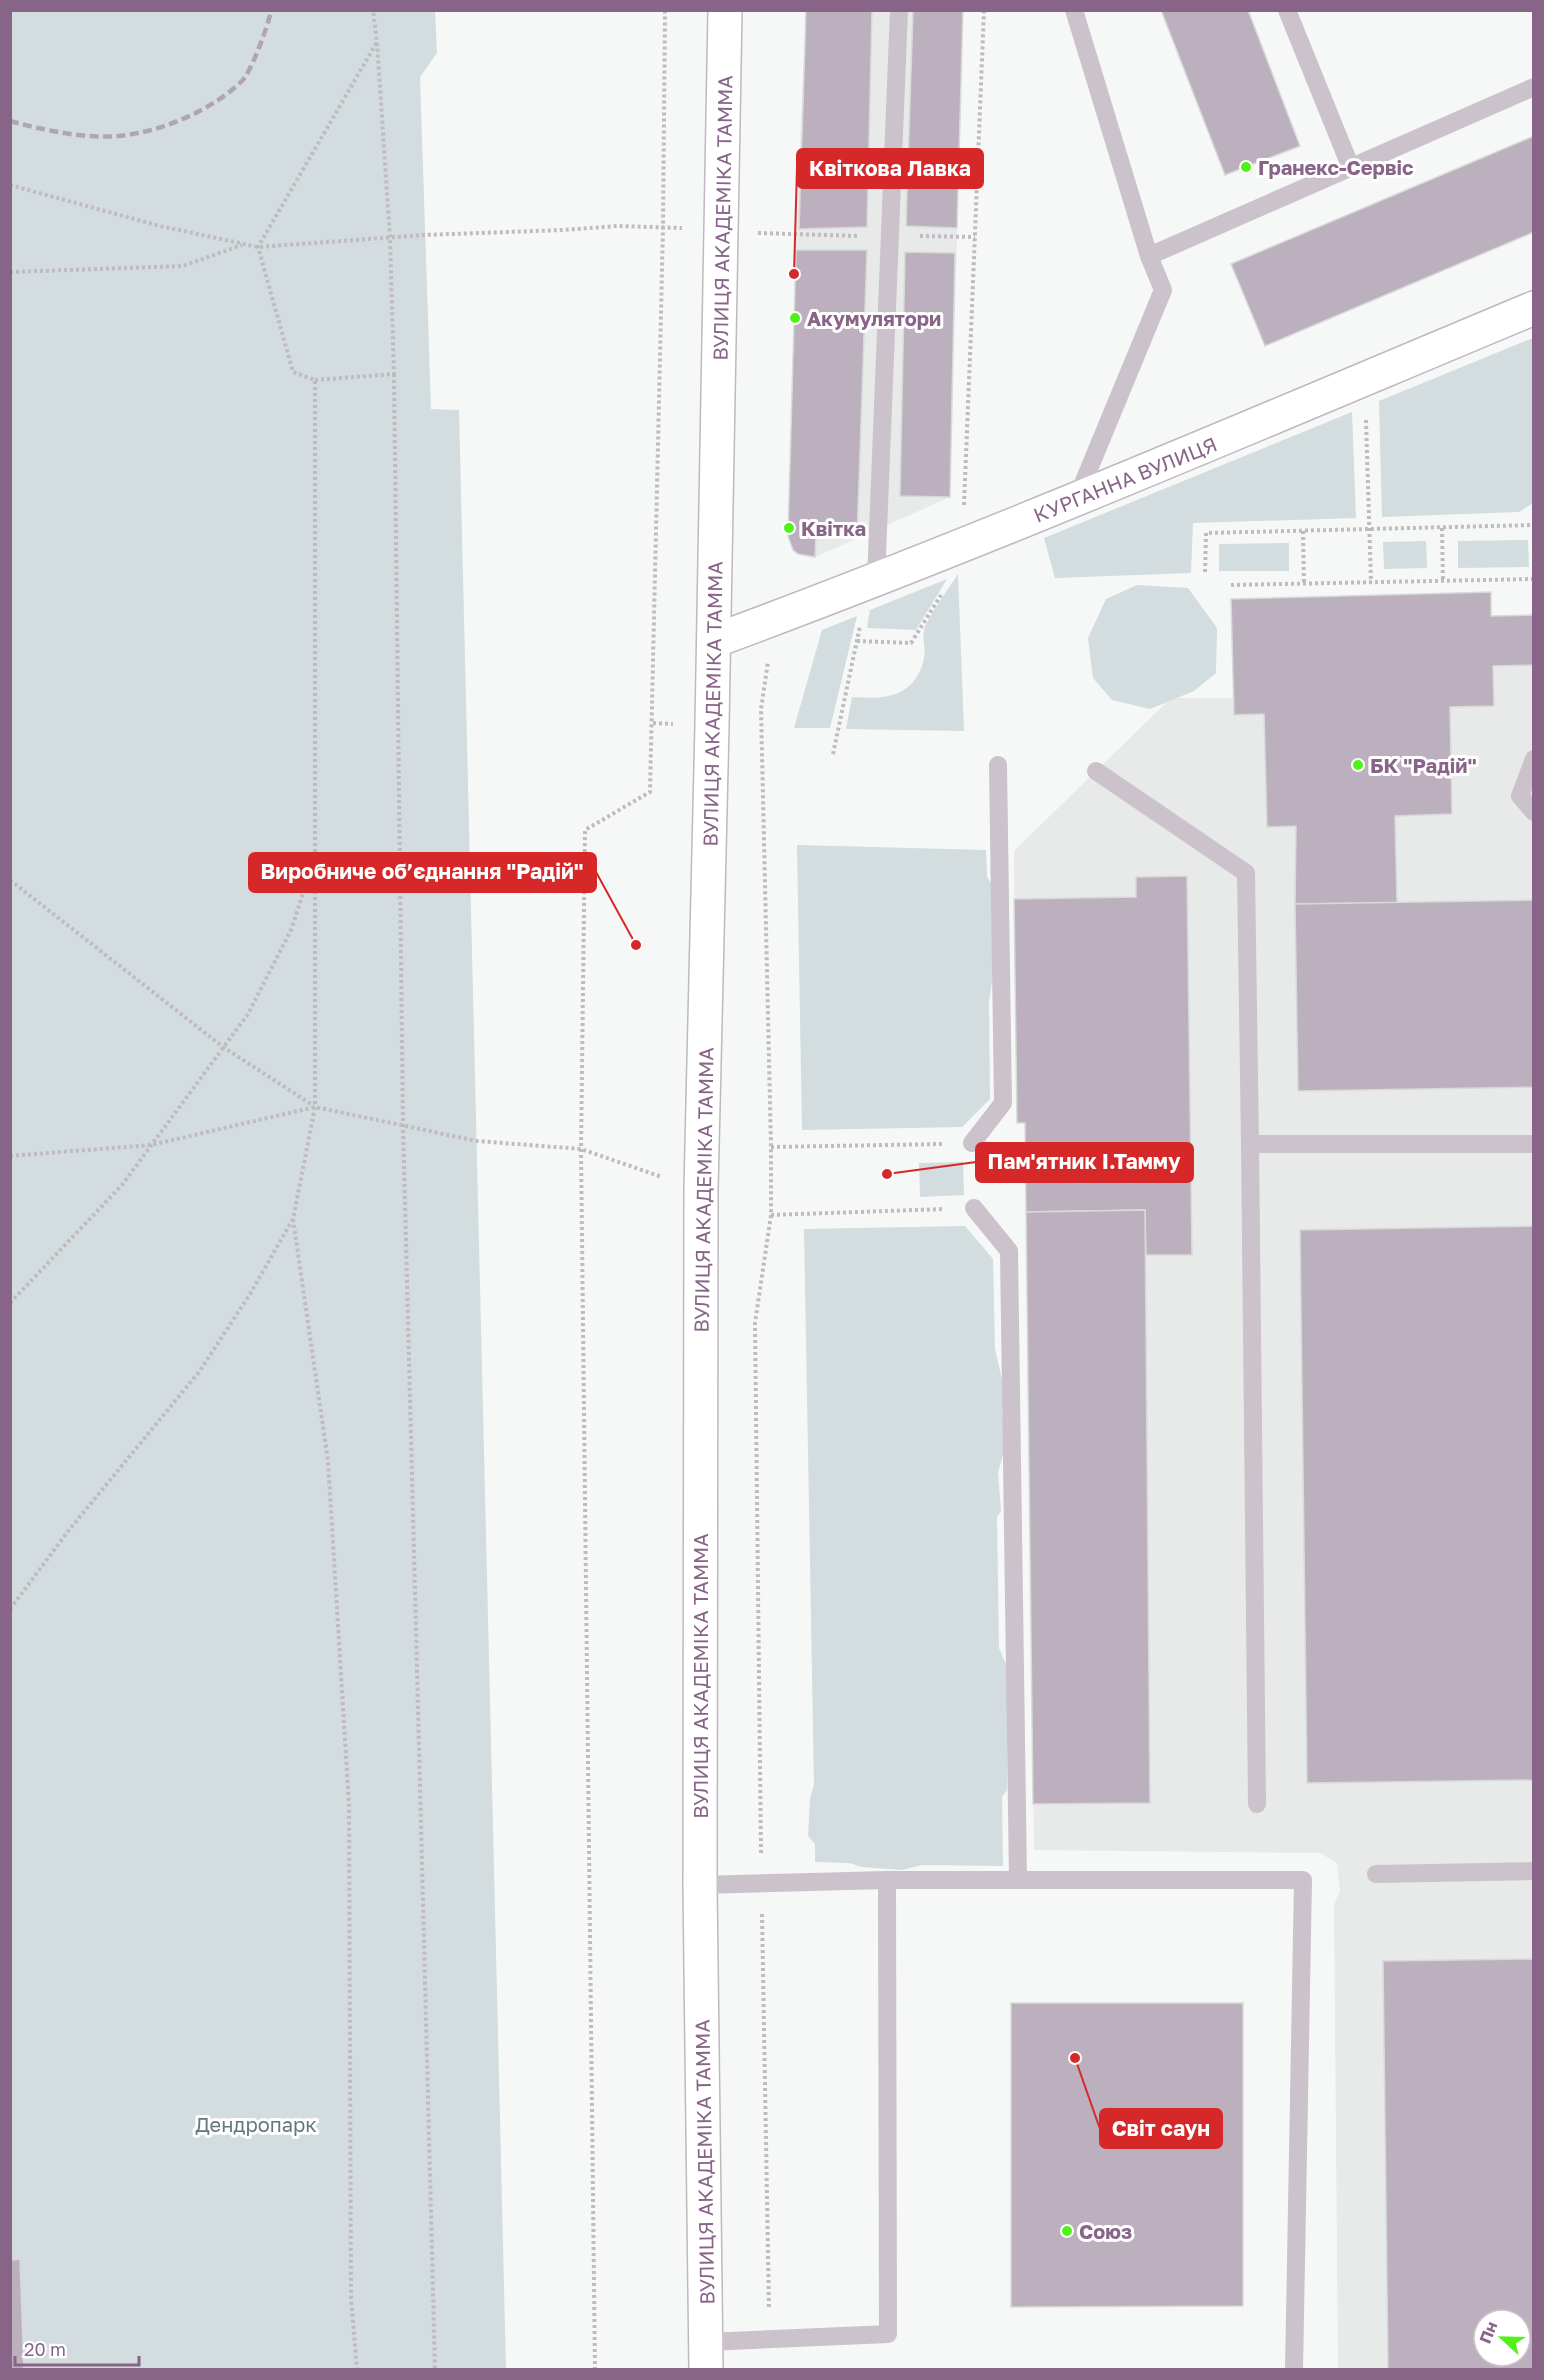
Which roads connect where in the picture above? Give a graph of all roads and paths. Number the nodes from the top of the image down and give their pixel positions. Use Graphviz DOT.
graph roads {
  1 [pos="373,10"];
  2 [pos="665,10"];
  3 [pos="725,10"];
  4 [pos="899,10"];
  5 [pos="984,10"];
  6 [pos="1074,10"];
  7 [pos="1287,10"];
  8 [pos="377,42"];
  9 [pos="1533,87"];
  10 [pos="1351,168"];
  11 [pos="10,184"];
  12 [pos="663,227"];
  13 [pos="722,232"];
  14 [pos="890,236"];
  15 [pos="975,237"];
  16 [pos="390,238"];
  17 [pos="243,244"];
  18 [pos="258,247"];
  19 [pos="1149,256"];
  20 [pos="10,272"];
  21 [pos="1533,308"];
  22 [pos="394,374"];
  23 [pos="315,380"];
  24 [pos="1366,418"];
  25 [pos="1076,500"];
  26 [pos="964,514"];
  27 [pos="1533,525"];
  28 [pos="1442,528"];
  29 [pos="1370,529"];
  30 [pos="1303,531"];
  31 [pos="1205,572"];
  32 [pos="1533,579"];
  33 [pos="876,580"];
  34 [pos="1443,581"];
  35 [pos="1371,582"];
  36 [pos="1304,584"];
  37 [pos="1231,585"];
  38 [pos="946,586"];
  39 [pos="774,619"];
  40 [pos="861,622"];
  41 [pos="857,640"];
  42 [pos="714,641"];
  43 [pos="833,754"];
  44 [pos="1533,759"];
  45 [pos="998,765"];
  46 [pos="1096,771"];
  47 [pos="1533,812"];
  48 [pos="315,860"];
  49 [pos="10,880"];
  50 [pos="223,1047"];
  51 [pos="315,1107"];
  52 [pos="403,1125"];
  53 [pos="972,1143"];
  54 [pos="1250,1144"];
  55 [pos="1533,1144"];
  56 [pos="151,1145"];
  57 [pos="771,1147"];
  58 [pos="581,1149"];
  59 [pos="10,1156"];
  60 [pos="701,1189"];
  61 [pos="974,1208"];
  62 [pos="771,1215"];
  63 [pos="292,1219"];
  64 [pos="10,1303"];
  65 [pos="10,1609"];
  66 [pos="1257,1803"];
  67 [pos="1533,1871"];
  68 [pos="1376,1874"];
  69 [pos="887,1880"];
  70 [pos="1018,1880"];
  71 [pos="762,1884"];
  72 [pos="699,1885"];
  73 [pos="769,2339"];
  74 [pos="706,2356"];
  75 [pos="357,2370"];
  76 [pos="435,2370"];
  77 [pos="595,2370"];
  78 [pos="1294,2370"];
  1 -- 8 [label="path"];
  2 -- 12 [label="path"];
  3 -- 13 [label="main road, ВУЛИЦЯ АКАДЕМІКА ТАММА"];
  4 -- 14 [label="lane"];
  5 -- 15 [label="path"];
  6 -- 19 [label="lane"];
  7 -- 10 [label="lane"];
  8 -- 16 [label="path"];
  8 -- 18 [label="path"];
  9 -- 10 [label="lane"];
  10 -- 19 [label="lane"];
  11 -- 17 [label="path"];
  12 -- 13 [label="path"];
  12 -- 16 [label="path"];
  12 -- 58 [label="path"];
  13 -- 14 [label="path"];
  13 -- 42 [label="main road, ВУЛИЦЯ АКАДЕМІКА ТАММА"];
  14 -- 15 [label="path"];
  14 -- 33 [label="lane"];
  15 -- 26 [label="path"];
  16 -- 18 [label="path"];
  16 -- 22 [label="path"];
  17 -- 18 [label="path"];
  17 -- 20 [label="path"];
  18 -- 23 [label="path"];
  19 -- 25 [label="lane"];
  21 -- 25 [label="main road, КУРГАННА ВУЛИЦЯ"];
  22 -- 23 [label="path"];
  22 -- 52 [label="path"];
  23 -- 48 [label="path"];
  24 -- 29 [label="path"];
  25 -- 33 [label="main road, КУРГАННА ВУЛИЦЯ"];
  27 -- 28 [label="path"];
  28 -- 29 [label="path"];
  28 -- 34 [label="path"];
  29 -- 30 [label="path"];
  29 -- 35 [label="path"];
  30 -- 31 [label="path"];
  30 -- 36 [label="path"];
  32 -- 34 [label="path"];
  33 -- 39 [label="main road, КУРГАННА ВУЛИЦЯ"];
  34 -- 35 [label="path"];
  35 -- 36 [label="path"];
  36 -- 37 [label="path"];
  38 -- 41 [label="path"];
  39 -- 42 [label="main road, КУРГАННА ВУЛИЦЯ"];
  39 -- 57 [label="path"];
  40 -- 41 [label="path"];
  41 -- 43 [label="path"];
  42 -- 60 [label="main road, ВУЛИЦЯ АКАДЕМІКА ТАММА"];
  44 -- 47 [label="lane"];
  45 -- 53 [label="lane"];
  46 -- 54 [label="lane"];
  48 -- 50 [label="path"];
  48 -- 51 [label="path"];
  49 -- 50 [label="path"];
  50 -- 51 [label="path"];
  50 -- 56 [label="path"];
  51 -- 52 [label="path"];
  51 -- 56 [label="path"];
  51 -- 63 [label="path"];
  52 -- 58 [label="path"];
  52 -- 76 [label="path"];
  53 -- 57 [label="path"];
  54 -- 55 [label="lane"];
  54 -- 66 [label="lane"];
  56 -- 59 [label="path"];
  56 -- 64 [label="path"];
  57 -- 62 [label="path"];
  58 -- 60 [label="path"];
  58 -- 77 [label="path"];
  60 -- 72 [label="main road, ВУЛИЦЯ АКАДЕМІКА ТАММА"];
  61 -- 62 [label="path"];
  61 -- 70 [label="lane"];
  62 -- 71 [label="path"];
  63 -- 65 [label="path"];
  63 -- 75 [label="path"];
  67 -- 68 [label="lane"];
  69 -- 70 [label="lane"];
  69 -- 71 [label="lane"];
  69 -- 73 [label="lane"];
  70 -- 78 [label="lane"];
  71 -- 72 [label="lane"];
  71 -- 73 [label="path"];
  72 -- 74 [label="main road, ВУЛИЦЯ АКАДЕМІКА ТАММА"];
  73 -- 74 [label="lane"];
}
